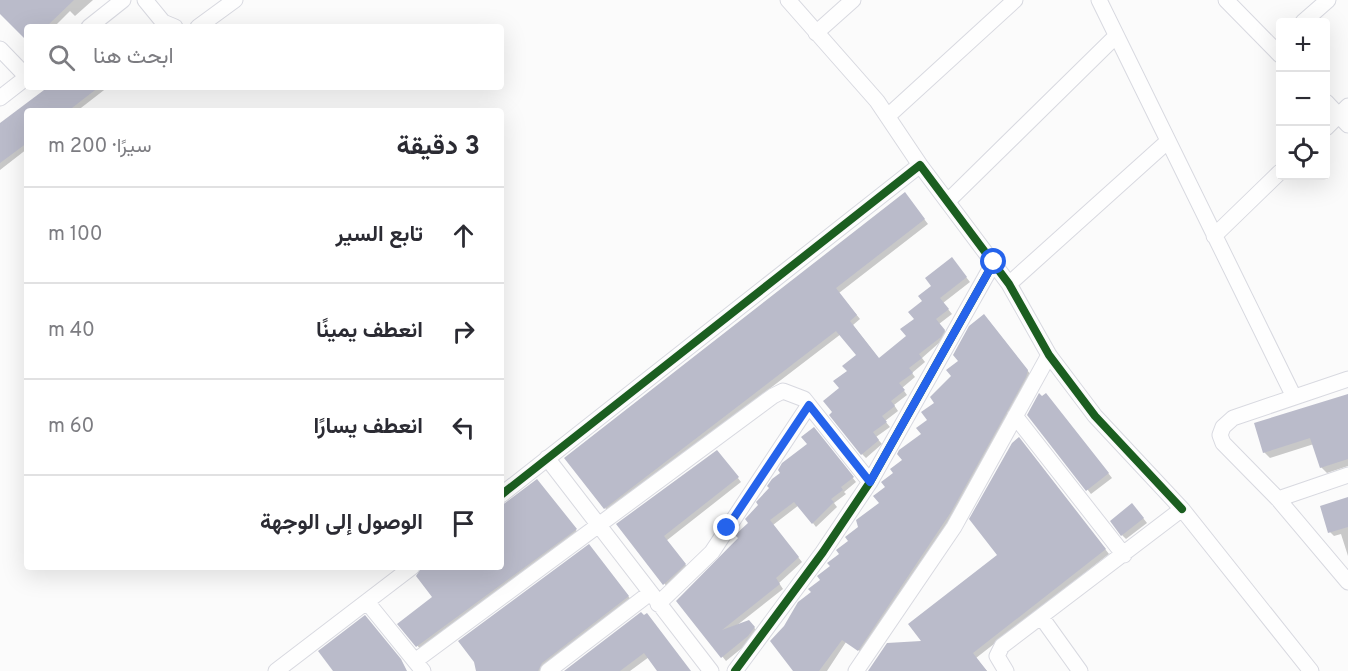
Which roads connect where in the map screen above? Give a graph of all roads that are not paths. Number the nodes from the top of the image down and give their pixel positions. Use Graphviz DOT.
graph roads {
  1 [pos="123,0"];
  2 [pos="145,0"];
  3 [pos="235,0"];
  4 [pos="788,0"];
  5 [pos="853,0"];
  6 [pos="1015,0"];
  7 [pos="1099,0"];
  8 [pos="1226,0"];
  9 [pos="1328,0"];
  10 [pos="1308,18"];
  11 [pos="93,24"];
  12 [pos="168,24"];
  13 [pos="202,24"];
  14 [pos="816,33"];
  15 [pos="1116,36"];
  16 [pos="1276,46"];
  17 [pos="0,49"];
  18 [pos="24,74"];
  19 [pos="24,79"];
  20 [pos="0,98"];
  21 [pos="1330,105"];
  22 [pos="888,116"];
  23 [pos="1345,116"];
  24 [pos="1329,126"];
  25 [pos="1167,141"];
  26 [pos="920,165"];
  27 [pos="1276,177"];
  28 [pos="948,201"];
  29 [pos="1214,236"];
  30 [pos="994,262"];
  31 [pos="1009,284"];
  32 [pos="1049,355"];
  33 [pos="1348,379"];
  34 [pos="1294,397"];
  35 [pos="809,405"];
  36 [pos="1015,416"];
  37 [pos="547,458"];
  38 [pos="1348,475"];
  39 [pos="870,482"];
  40 [pos="504,493"];
  41 [pos="1278,499"];
  42 [pos="1182,509"];
  43 [pos="598,525"];
  44 [pos="1124,555"];
  45 [pos="408,570"];
  46 [pos="1348,582"];
  47 [pos="654,599"];
  48 [pos="367,602"];
  49 [pos="1042,618"];
  50 [pos="294,665"];
  51 [pos="419,666"];
  52 [pos="1074,669"];
  53 [pos="276,671"];
  54 [pos="548,671"];
  55 [pos="711,671"];
  56 [pos="735,671"];
  57 [pos="856,671"];
  58 [pos="1006,671"];
  59 [pos="1311,671"];
  1 -- 11 [label="street"];
  2 -- 12 [label="street"];
  3 -- 13 [label="street"];
  4 -- 14 [label="street"];
  5 -- 14 [label="street"];
  6 -- 22 [label="street"];
  7 -- 15 [label="street"];
  8 -- 16 [label="street"];
  9 -- 10 [label="street"];
  14 -- 22 [label="street"];
  15 -- 25 [label="street"];
  15 -- 28 [label="street"];
  17 -- 18 [label="street"];
  19 -- 20 [label="street"];
  21 -- 23 [label="street"];
  22 -- 26 [label="street"];
  23 -- 24 [label="street"];
  25 -- 29 [label="street"];
  25 -- 31 [label="street"];
  26 -- 28 [label="street"];
  26 -- 37 [label="street"];
  27 -- 29 [label="street"];
  28 -- 30 [label="street"];
  29 -- 34 [label="street"];
  30 -- 31 [label="street"];
  30 -- 39 [label="street"];
  31 -- 32 [label="street"];
  32 -- 36 [label="street"];
  32 -- 42 [label="street"];
  33 -- 34 [label="street"];
  34 -- 41 [label="street"];
  35 -- 39 [label="street"];
  35 -- 43 [label="street"];
  35 -- 47 [label="street"];
  36 -- 44 [label="street"];
  36 -- 57 [label="street"];
  37 -- 40 [label="street"];
  37 -- 43 [label="street"];
  38 -- 41 [label="street"];
  39 -- 56 [label="street"];
  41 -- 46 [label="street"];
  42 -- 44 [label="street"];
  42 -- 59 [label="street"];
  43 -- 47 [label="street"];
  43 -- 51 [label="street"];
  44 -- 49 [label="street"];
  45 -- 48 [label="street"];
  47 -- 54 [label="street"];
  47 -- 55 [label="street"];
  48 -- 50 [label="street"];
  48 -- 51 [label="street"];
  49 -- 52 [label="street"];
  49 -- 58 [label="street"];
  50 -- 53 [label="street"];
}
